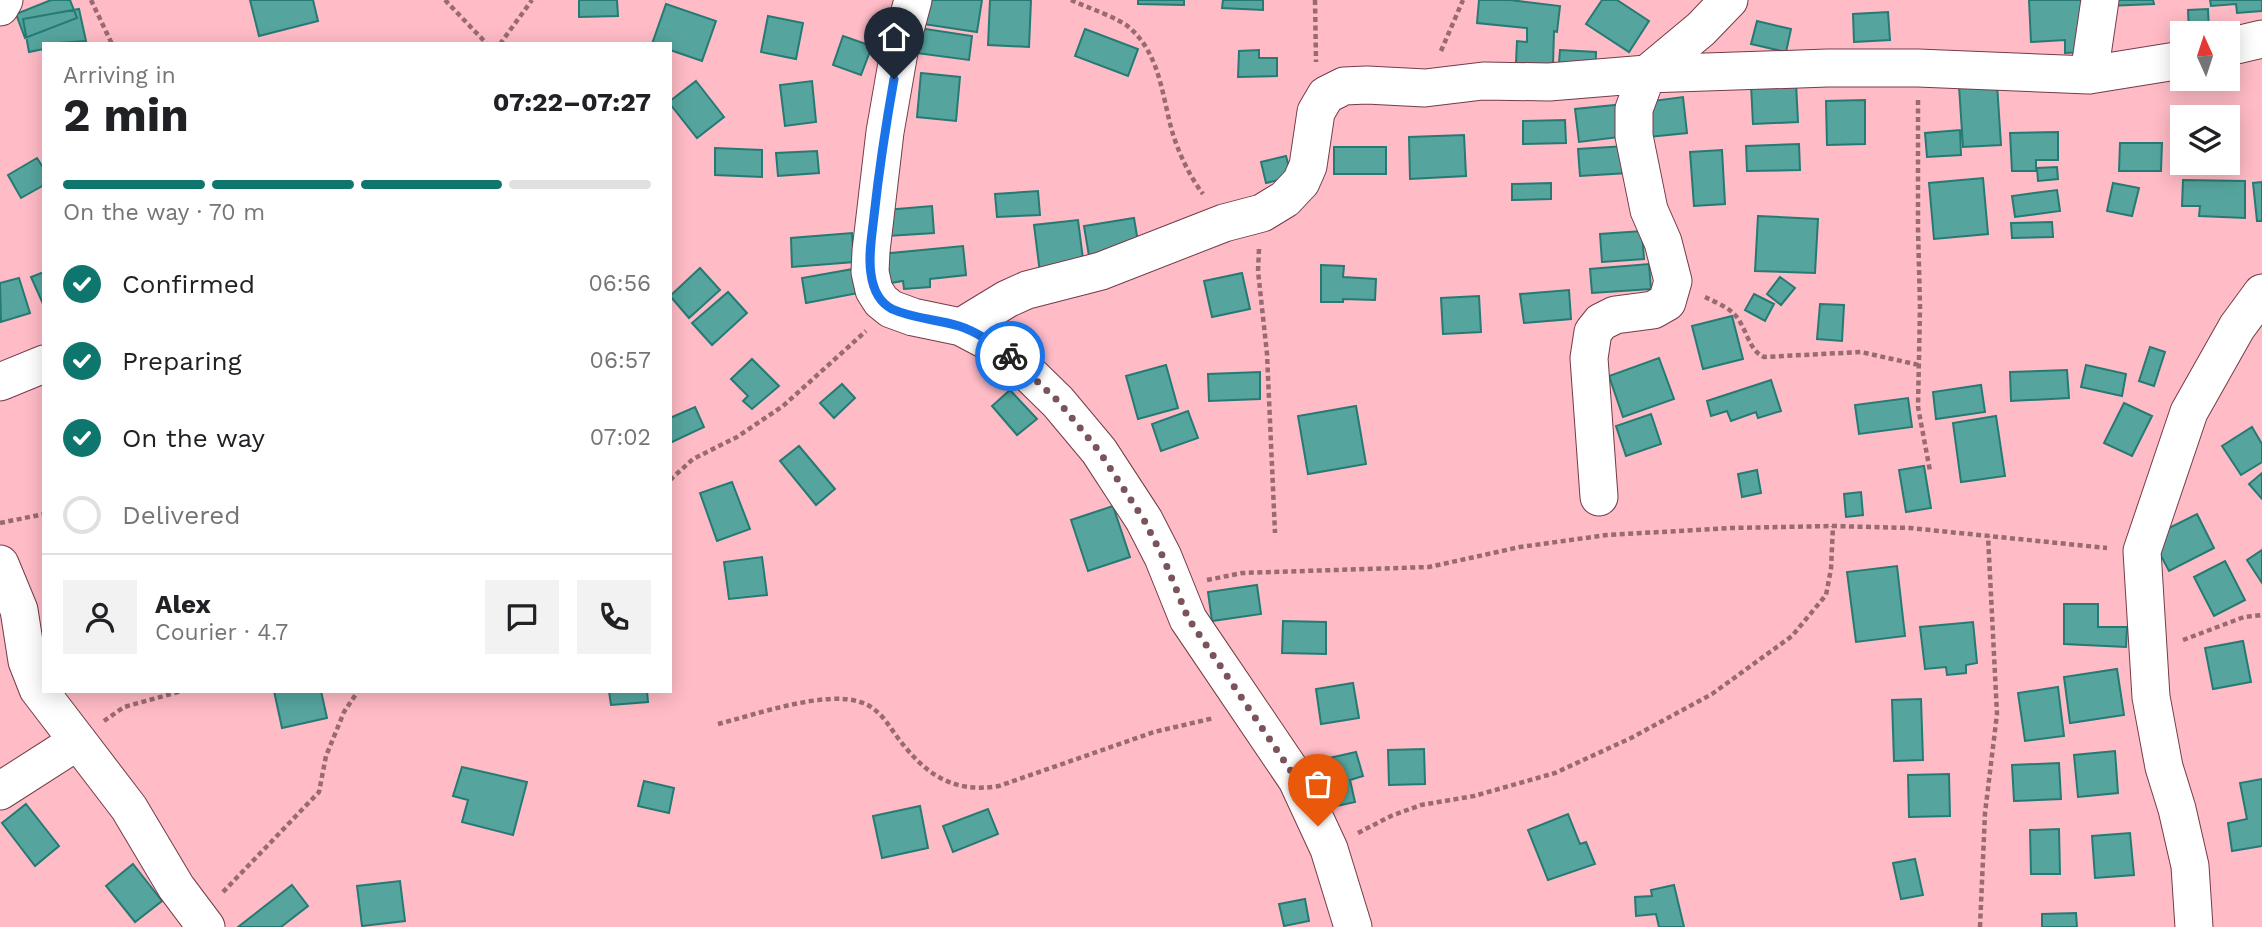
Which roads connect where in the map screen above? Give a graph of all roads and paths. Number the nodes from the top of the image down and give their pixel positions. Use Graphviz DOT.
graph roads {
  1 [pos="4,0"];
  2 [pos="91,0"];
  3 [pos="445,0"];
  4 [pos="532,0"];
  5 [pos="913,0"];
  6 [pos="1071,0"];
  7 [pos="1315,0"];
  8 [pos="1463,0"];
  9 [pos="1729,0"];
  10 [pos="2100,0"];
  11 [pos="0,7"];
  12 [pos="2262,39"];
  13 [pos="111,42"];
  14 [pos="485,42"];
  15 [pos="501,42"];
  16 [pos="2240,44"];
  17 [pos="2170,62"];
  18 [pos="1918,68"];
  19 [pos="1647,74"];
  20 [pos="2090,75"];
  21 [pos="1425,88"];
  22 [pos="1316,112"];
  23 [pos="1262,213"];
  24 [pos="1224,223"];
  25 [pos="1673,281"];
  26 [pos="2262,293"];
  27 [pos="891,309"];
  28 [pos="961,327"];
  29 [pos="42,365"];
  30 [pos="1919,365"];
  31 [pos="0,383"];
  32 [pos="1930,471"];
  33 [pos="672,478"];
  34 [pos="1599,497"];
  35 [pos="42,514"];
  36 [pos="0,523"];
  37 [pos="1833,526"];
  38 [pos="1275,533"];
  39 [pos="1988,536"];
  40 [pos="2142,551"];
  41 [pos="0,564"];
  42 [pos="1176,587"];
  43 [pos="2262,615"];
  44 [pos="2148,648"];
  45 [pos="175,693"];
  46 [pos="357,693"];
  47 [pos="1248,710"];
  48 [pos="718,724"];
  49 [pos="78,741"];
  50 [pos="0,791"];
  51 [pos="1329,849"];
  52 [pos="202,921"];
  53 [pos="1353,927"];
  54 [pos="1980,927"];
  55 [pos="2194,927"];
  1 -- 11 [label="street"];
  2 -- 13 [label="path"];
  3 -- 14 [label="path"];
  4 -- 15 [label="path"];
  5 -- 27 [label="street"];
  6 -- 24 [label="path"];
  7 -- 22 [label="path"];
  8 -- 21 [label="path"];
  9 -- 19 [label="street"];
  10 -- 20 [label="street"];
  12 -- 16 [label="street"];
  17 -- 20 [label="street"];
  18 -- 19 [label="street"];
  18 -- 20 [label="street"];
  18 -- 30 [label="path"];
  19 -- 21 [label="street"];
  19 -- 25 [label="street"];
  21 -- 22 [label="street"];
  22 -- 23 [label="street"];
  23 -- 24 [label="street"];
  23 -- 38 [label="path"];
  24 -- 28 [label="street"];
  25 -- 30 [label="path"];
  25 -- 34 [label="street"];
  26 -- 40 [label="street"];
  27 -- 28 [label="street"];
  27 -- 33 [label="path"];
  28 -- 42 [label="street"];
  29 -- 31 [label="street"];
  30 -- 32 [label="path"];
  35 -- 36 [label="path"];
  37 -- 39 [label="path"];
  37 -- 42 [label="path"];
  37 -- 51 [label="path"];
  39 -- 40 [label="path"];
  39 -- 54 [label="path"];
  40 -- 44 [label="street"];
  41 -- 49 [label="street"];
  42 -- 47 [label="street"];
  43 -- 44 [label="path"];
  44 -- 55 [label="street"];
  45 -- 49 [label="path"];
  46 -- 52 [label="path"];
  47 -- 48 [label="path"];
  47 -- 51 [label="street"];
  49 -- 50 [label="street"];
  49 -- 52 [label="street"];
  51 -- 53 [label="street"];
}
